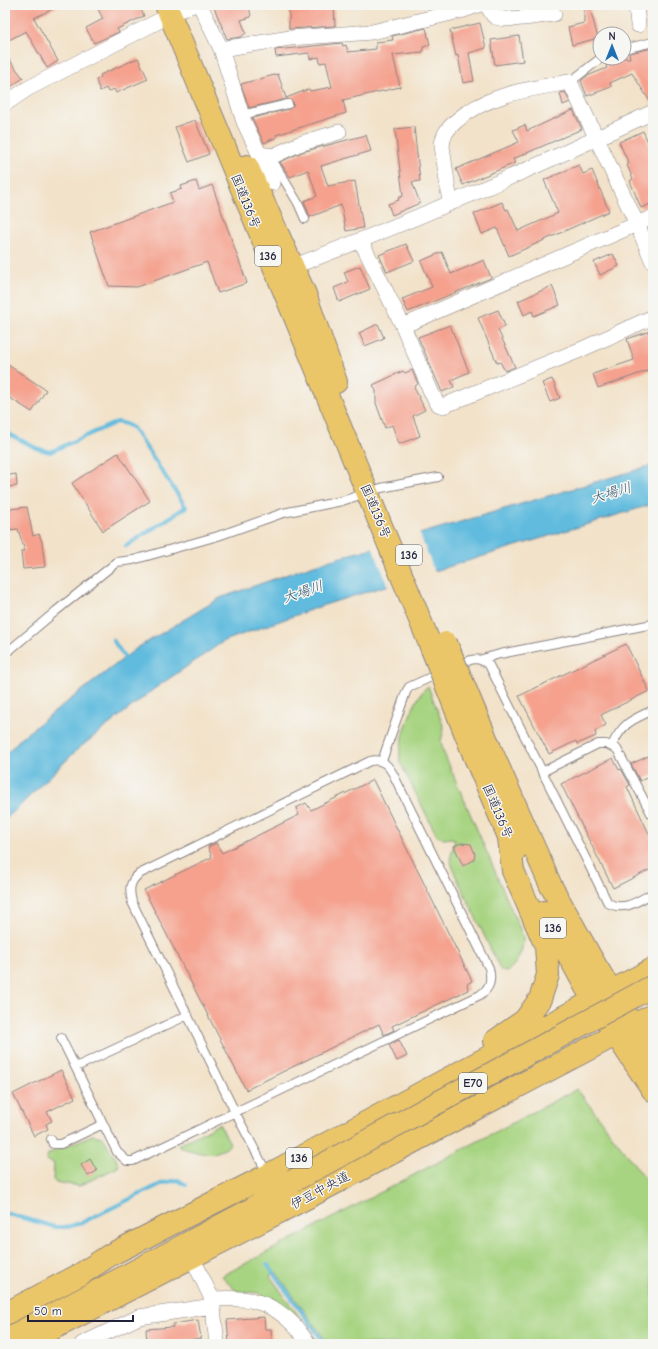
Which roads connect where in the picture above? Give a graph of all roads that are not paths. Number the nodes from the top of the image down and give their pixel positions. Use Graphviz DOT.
graph roads {
  1 [pos="478,5"];
  2 [pos="487,5"];
  3 [pos="636,5"];
  4 [pos="181,8"];
  5 [pos="554,14"];
  6 [pos="638,25"];
  7 [pos="653,42"];
  8 [pos="632,47"];
  9 [pos="221,49"];
  10 [pos="592,65"];
  11 [pos="570,82"];
  12 [pos="5,104"];
  13 [pos="288,104"];
  14 [pos="653,112"];
  15 [pos="242,115"];
  16 [pos="339,132"];
  17 [pos="598,138"];
  18 [pos="264,155"];
  19 [pos="273,183"];
  20 [pos="450,203"];
  21 [pos="653,217"];
  22 [pos="305,219"];
  23 [pos="637,224"];
  24 [pos="361,241"];
  25 [pos="653,262"];
  26 [pos="284,270"];
  27 [pos="653,317"];
  28 [pos="403,326"];
  29 [pos="438,478"];
  30 [pos="377,496"];
  31 [pos="653,624"];
  32 [pos="5,654"];
  33 [pos="482,659"];
  34 [pos="653,710"];
  35 [pos="612,745"];
  36 [pos="482,752"];
  37 [pos="382,761"];
  38 [pos="542,772"];
  39 [pos="651,808"];
  40 [pos="653,817"];
  41 [pos="509,838"];
  42 [pos="653,893"];
  43 [pos="653,970"];
  44 [pos="653,986"];
  45 [pos="602,997"];
  46 [pos="188,1015"];
  47 [pos="653,1015"];
  48 [pos="624,1030"];
  49 [pos="61,1038"];
  50 [pos="653,1059"];
  51 [pos="76,1067"];
  52 [pos="653,1090"];
  53 [pos="234,1112"];
  54 [pos="103,1124"];
  55 [pos="360,1126"];
  56 [pos="51,1139"];
  57 [pos="268,1175"];
  58 [pos="293,1181"];
  59 [pos="110,1255"];
  60 [pos="192,1257"];
  61 [pos="5,1302"];
  62 [pos="213,1302"];
  63 [pos="5,1314"];
  64 [pos="5,1328"];
  65 [pos="5,1340"];
  66 [pos="23,1344"];
  67 [pos="82,1344"];
  68 [pos="217,1344"];
  69 [pos="309,1344"];
  1 -- 9 [label="street"];
  2 -- 5 [label="street"];
  3 -- 6 [label="street"];
  4 -- 9 [label="street"];
  4 -- 12 [label="street"];
  4 -- 26 [label="highway, 国道136号 / 136"];
  7 -- 8 [label="lane"];
  9 -- 15 [label="street"];
  10 -- 11 [label="lane"];
  11 -- 17 [label="street"];
  11 -- 20 [label="street"];
  13 -- 15 [label="lane"];
  14 -- 17 [label="street"];
  15 -- 18 [label="street"];
  16 -- 18 [label="street"];
  17 -- 20 [label="street"];
  17 -- 23 [label="street"];
  18 -- 19 [label="street"];
  18 -- 22 [label="lane"];
  20 -- 24 [label="street"];
  21 -- 23 [label="street"];
  23 -- 25 [label="street"];
  23 -- 28 [label="street"];
  24 -- 26 [label="street"];
  24 -- 28 [label="street"];
  26 -- 30 [label="highway, 国道136号 / 136"];
  27 -- 28 [label="street"];
  29 -- 30 [label="lane"];
  30 -- 32 [label="lane"];
  30 -- 36 [label="highway, 国道136号 / 136, bridge"];
  31 -- 33 [label="lane"];
  33 -- 37 [label="lane"];
  33 -- 38 [label="lane"];
  34 -- 35 [label="lane"];
  35 -- 38 [label="lane"];
  35 -- 39 [label="lane"];
  36 -- 41 [label="highway, 国道136号 / 136"];
  36 -- 45 [label="highway, 国道136号 / 136"];
  37 -- 46 [label="lane"];
  37 -- 53 [label="lane"];
  38 -- 42 [label="lane"];
  39 -- 40 [label="lane"];
  41 -- 45 [label="highway, 国道136号 / 136"];
  41 -- 55 [label="highway"];
  43 -- 45 [label="highway, 136"];
  44 -- 58 [label="highway, E70, bridge"];
  45 -- 48 [label="highway, 国道136号 / 136"];
  45 -- 55 [label="highway, 136"];
  46 -- 51 [label="lane"];
  46 -- 53 [label="lane"];
  47 -- 48 [label="highway, 伊豆中央道"];
  48 -- 50 [label="highway, 国道136号 / 136"];
  48 -- 52 [label="highway, 国道136号 / 136"];
  48 -- 60 [label="highway, 伊豆中央道"];
  49 -- 51 [label="lane"];
  51 -- 54 [label="lane"];
  53 -- 54 [label="lane"];
  53 -- 57 [label="lane"];
  54 -- 56 [label="lane"];
  55 -- 57 [label="highway, 136"];
  57 -- 59 [label="highway, 136"];
  58 -- 64 [label="highway"];
  58 -- 65 [label="highway"];
  59 -- 61 [label="highway"];
  59 -- 63 [label="highway, 136"];
  60 -- 62 [label="street"];
  60 -- 66 [label="highway, 伊豆中央道"];
  62 -- 67 [label="street"];
  62 -- 68 [label="street"];
  62 -- 69 [label="street"];
}
